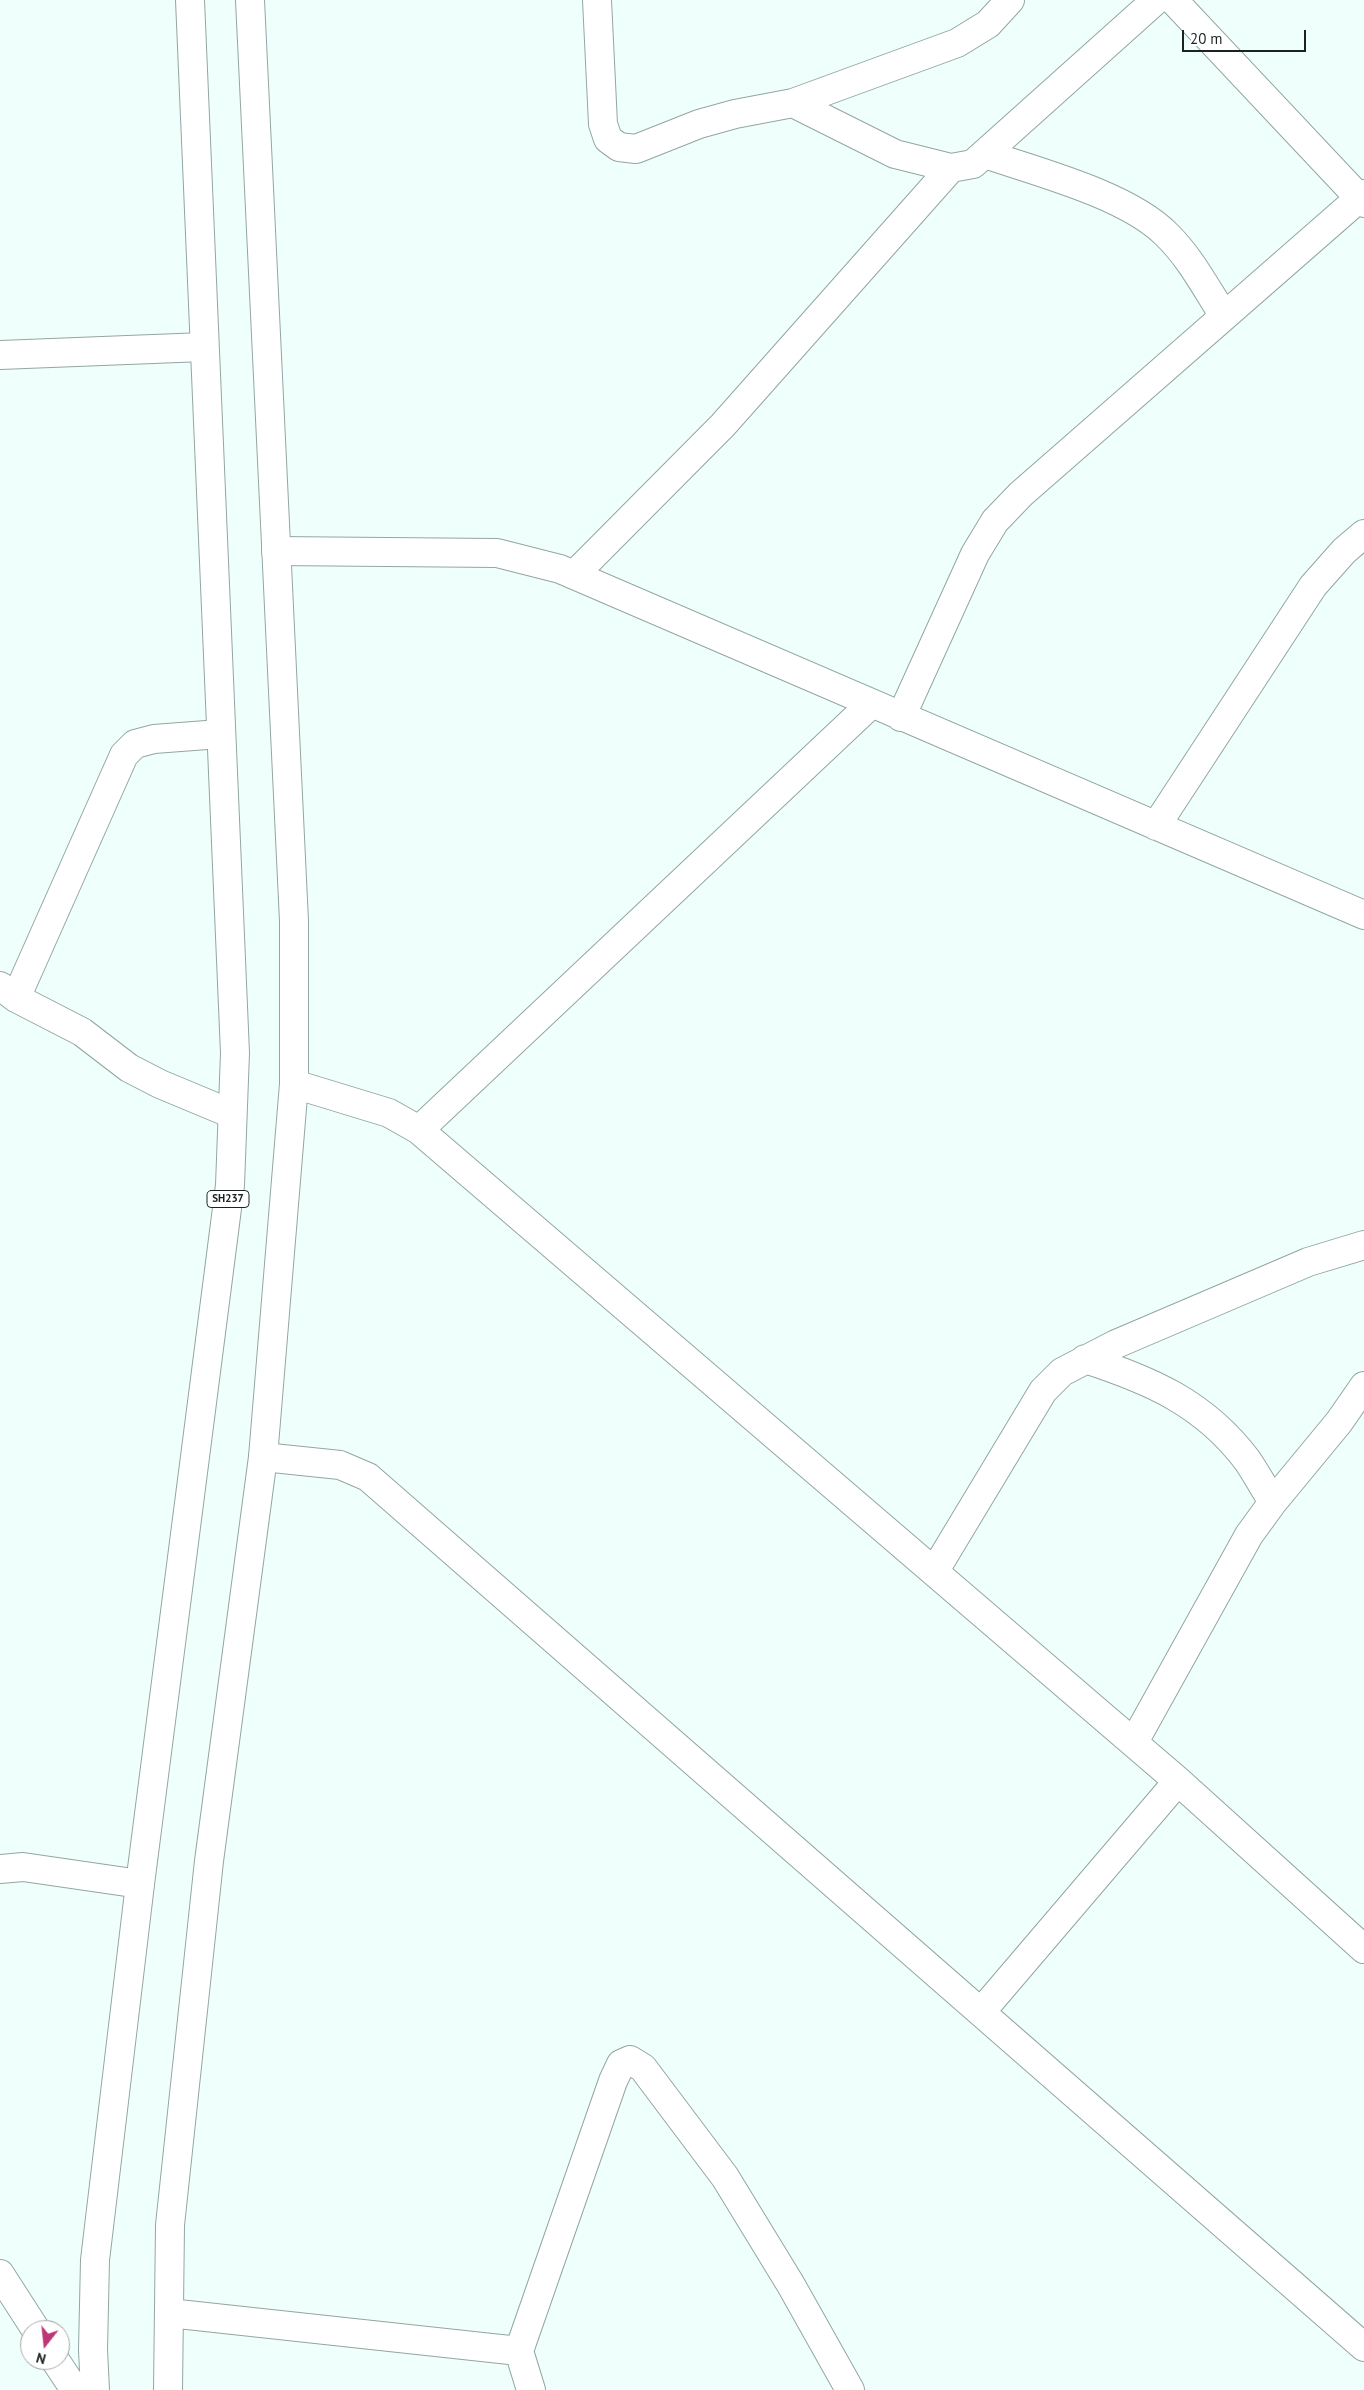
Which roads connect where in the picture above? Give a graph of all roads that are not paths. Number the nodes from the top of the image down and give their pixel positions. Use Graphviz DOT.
graph roads {
  1 [pos="190,0"];
  2 [pos="250,0"];
  3 [pos="597,0"];
  4 [pos="1010,0"];
  5 [pos="1156,0"];
  6 [pos="1174,0"];
  7 [pos="794,103"];
  8 [pos="985,154"];
  9 [pos="951,168"];
  10 [pos="1362,198"];
  11 [pos="1224,316"];
  12 [pos="204,347"];
  13 [pos="0,355"];
  14 [pos="1364,534"];
  15 [pos="276,551"];
  16 [pos="574,575"];
  17 [pos="871,704"];
  18 [pos="901,717"];
  19 [pos="220,734"];
  20 [pos="1156,826"];
  21 [pos="1364,915"];
  22 [pos="8,992"];
  23 [pos="294,1084"];
  24 [pos="232,1114"];
  25 [pos="419,1130"];
  26 [pos="1364,1246"];
  27 [pos="1085,1359"];
  28 [pos="1364,1386"];
  29 [pos="263,1457"];
  30 [pos="1273,1502"];
  31 [pos="934,1572"];
  32 [pos="1134,1742"];
  33 [pos="1178,1781"];
  34 [pos="0,1868"];
  35 [pos="140,1884"];
  36 [pos="1364,1949"];
  37 [pos="981,2012"];
  38 [pos="0,2274"];
  39 [pos="169,2313"];
  40 [pos="30,2320"];
  41 [pos="1364,2347"];
  42 [pos="519,2351"];
  43 [pos="62,2370"];
  44 [pos="75,2390"];
  45 [pos="96,2390"];
  46 [pos="168,2390"];
  47 [pos="531,2390"];
  48 [pos="850,2390"];
  1 -- 12 [label="street, SH237"];
  2 -- 15 [label="street"];
  3 -- 7 [label="street"];
  4 -- 7 [label="street"];
  5 -- 8 [label="street"];
  6 -- 10 [label="street"];
  7 -- 9 [label="street"];
  8 -- 9 [label="street"];
  8 -- 11 [label="street"];
  9 -- 16 [label="street"];
  10 -- 11 [label="street"];
  11 -- 18 [label="street"];
  12 -- 13 [label="street"];
  12 -- 19 [label="street, SH237"];
  14 -- 20 [label="street"];
  15 -- 16 [label="street"];
  15 -- 23 [label="street"];
  16 -- 17 [label="street"];
  17 -- 18 [label="street"];
  17 -- 25 [label="street"];
  18 -- 20 [label="street"];
  19 -- 22 [label="street"];
  19 -- 24 [label="street, SH237"];
  20 -- 21 [label="street"];
  22 -- 24 [label="street"];
  23 -- 25 [label="street"];
  23 -- 29 [label="street"];
  24 -- 35 [label="street, SH237"];
  25 -- 31 [label="street"];
  26 -- 27 [label="street"];
  27 -- 30 [label="street"];
  27 -- 31 [label="street"];
  28 -- 30 [label="street"];
  29 -- 37 [label="street"];
  29 -- 39 [label="street"];
  30 -- 32 [label="street"];
  31 -- 32 [label="street"];
  32 -- 33 [label="street"];
  33 -- 36 [label="street"];
  33 -- 37 [label="street"];
  34 -- 35 [label="street"];
  35 -- 45 [label="street, SH237"];
  37 -- 41 [label="street"];
  38 -- 40 [label="street"];
  39 -- 42 [label="street"];
  39 -- 46 [label="street"];
  42 -- 47 [label="street"];
  42 -- 48 [label="street"];
  43 -- 44 [label="street"];
}
